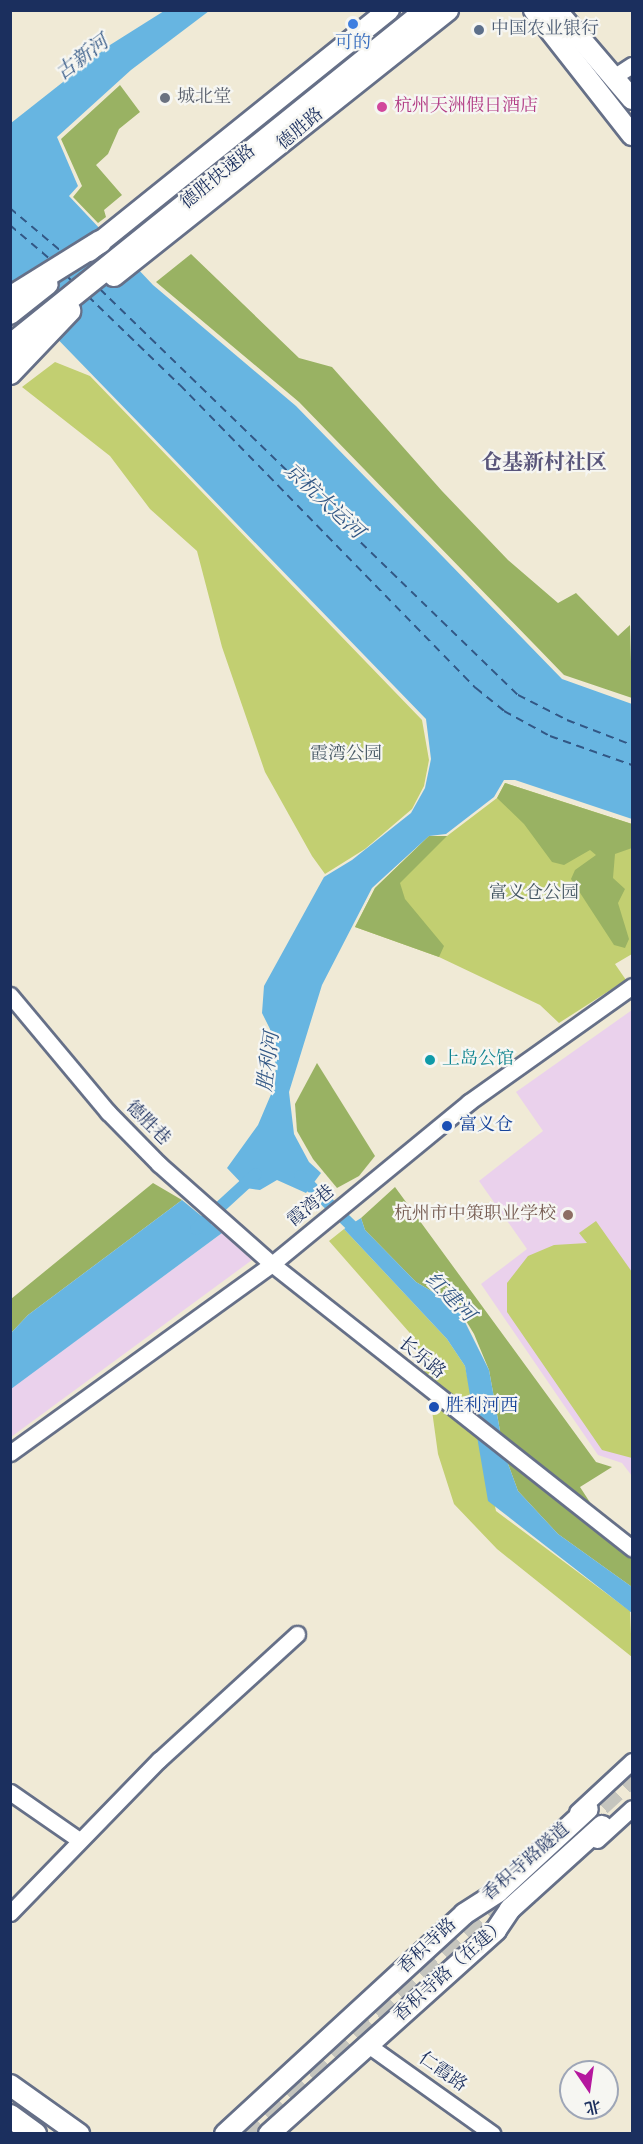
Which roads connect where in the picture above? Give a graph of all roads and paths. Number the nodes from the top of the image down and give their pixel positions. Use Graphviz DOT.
graph roads {
  1 [pos="389,10"];
  2 [pos="412,10"];
  3 [pos="427,10"];
  4 [pos="448,10"];
  5 [pos="534,10"];
  6 [pos="556,10"];
  7 [pos="633,65"];
  8 [pos="615,76"];
  9 [pos="633,99"];
  10 [pos="633,135"];
  11 [pos="100,242"];
  12 [pos="10,298"];
  13 [pos="69,311"];
  14 [pos="10,314"];
  15 [pos="10,326"];
  16 [pos="10,346"];
  17 [pos="10,358"];
  18 [pos="10,373"];
  19 [pos="633,986"];
  20 [pos="10,995"];
  21 [pos="272,1264"];
  22 [pos="10,1453"];
  23 [pos="633,1548"];
  24 [pos="297,1634"];
  25 [pos="633,1761"];
  26 [pos="10,1792"];
  27 [pos="633,1808"];
  28 [pos="588,1809"];
  29 [pos="602,1826"];
  30 [pos="78,1840"];
  31 [pos="10,1913"];
  32 [pos="464,1914"];
  33 [pos="496,1930"];
  34 [pos="368,2045"];
  35 [pos="10,2085"];
  36 [pos="10,2116"];
  37 [pos="35,2133"];
  38 [pos="80,2133"];
  39 [pos="225,2133"];
  40 [pos="269,2133"];
  41 [pos="493,2133"];
  1 -- 11 [label="main road, 德胜路"];
  2 -- 15 [label="highway, 德胜快速路"];
  3 -- 16 [label="highway, 德胜快速路"];
  4 -- 13 [label="main road, 德胜路"];
  5 -- 10 [label="main road"];
  6 -- 8 [label="main road"];
  7 -- 8 [label="street"];
  8 -- 9 [label="main road"];
  11 -- 12 [label="highway"];
  11 -- 14 [label="main road, 德胜路"];
  13 -- 17 [label="main road, 德胜路"];
  13 -- 18 [label="highway"];
  19 -- 21 [label="street, 霞湾巷"];
  20 -- 21 [label="street, 德胜巷"];
  21 -- 22 [label="street, 霞湾巷"];
  21 -- 23 [label="street, 长乐路"];
  24 -- 30 [label="street"];
  25 -- 32 [label="street, 香积寺路"];
  26 -- 30 [label="street"];
  27 -- 33 [label="street, 香积寺路（在建）"];
  28 -- 32 [label="main road, 香积寺路隧道"];
  29 -- 33 [label="main road, 香积寺路隧道"];
  30 -- 31 [label="street"];
  32 -- 39 [label="main road, 香积寺路"];
  33 -- 34 [label="main road, 香积寺路（在建）"];
  34 -- 40 [label="main road, 香积寺路（在建）"];
  34 -- 41 [label="street, 仁霞路"];
  35 -- 38 [label="main road"];
  36 -- 37 [label="highway"];
}
